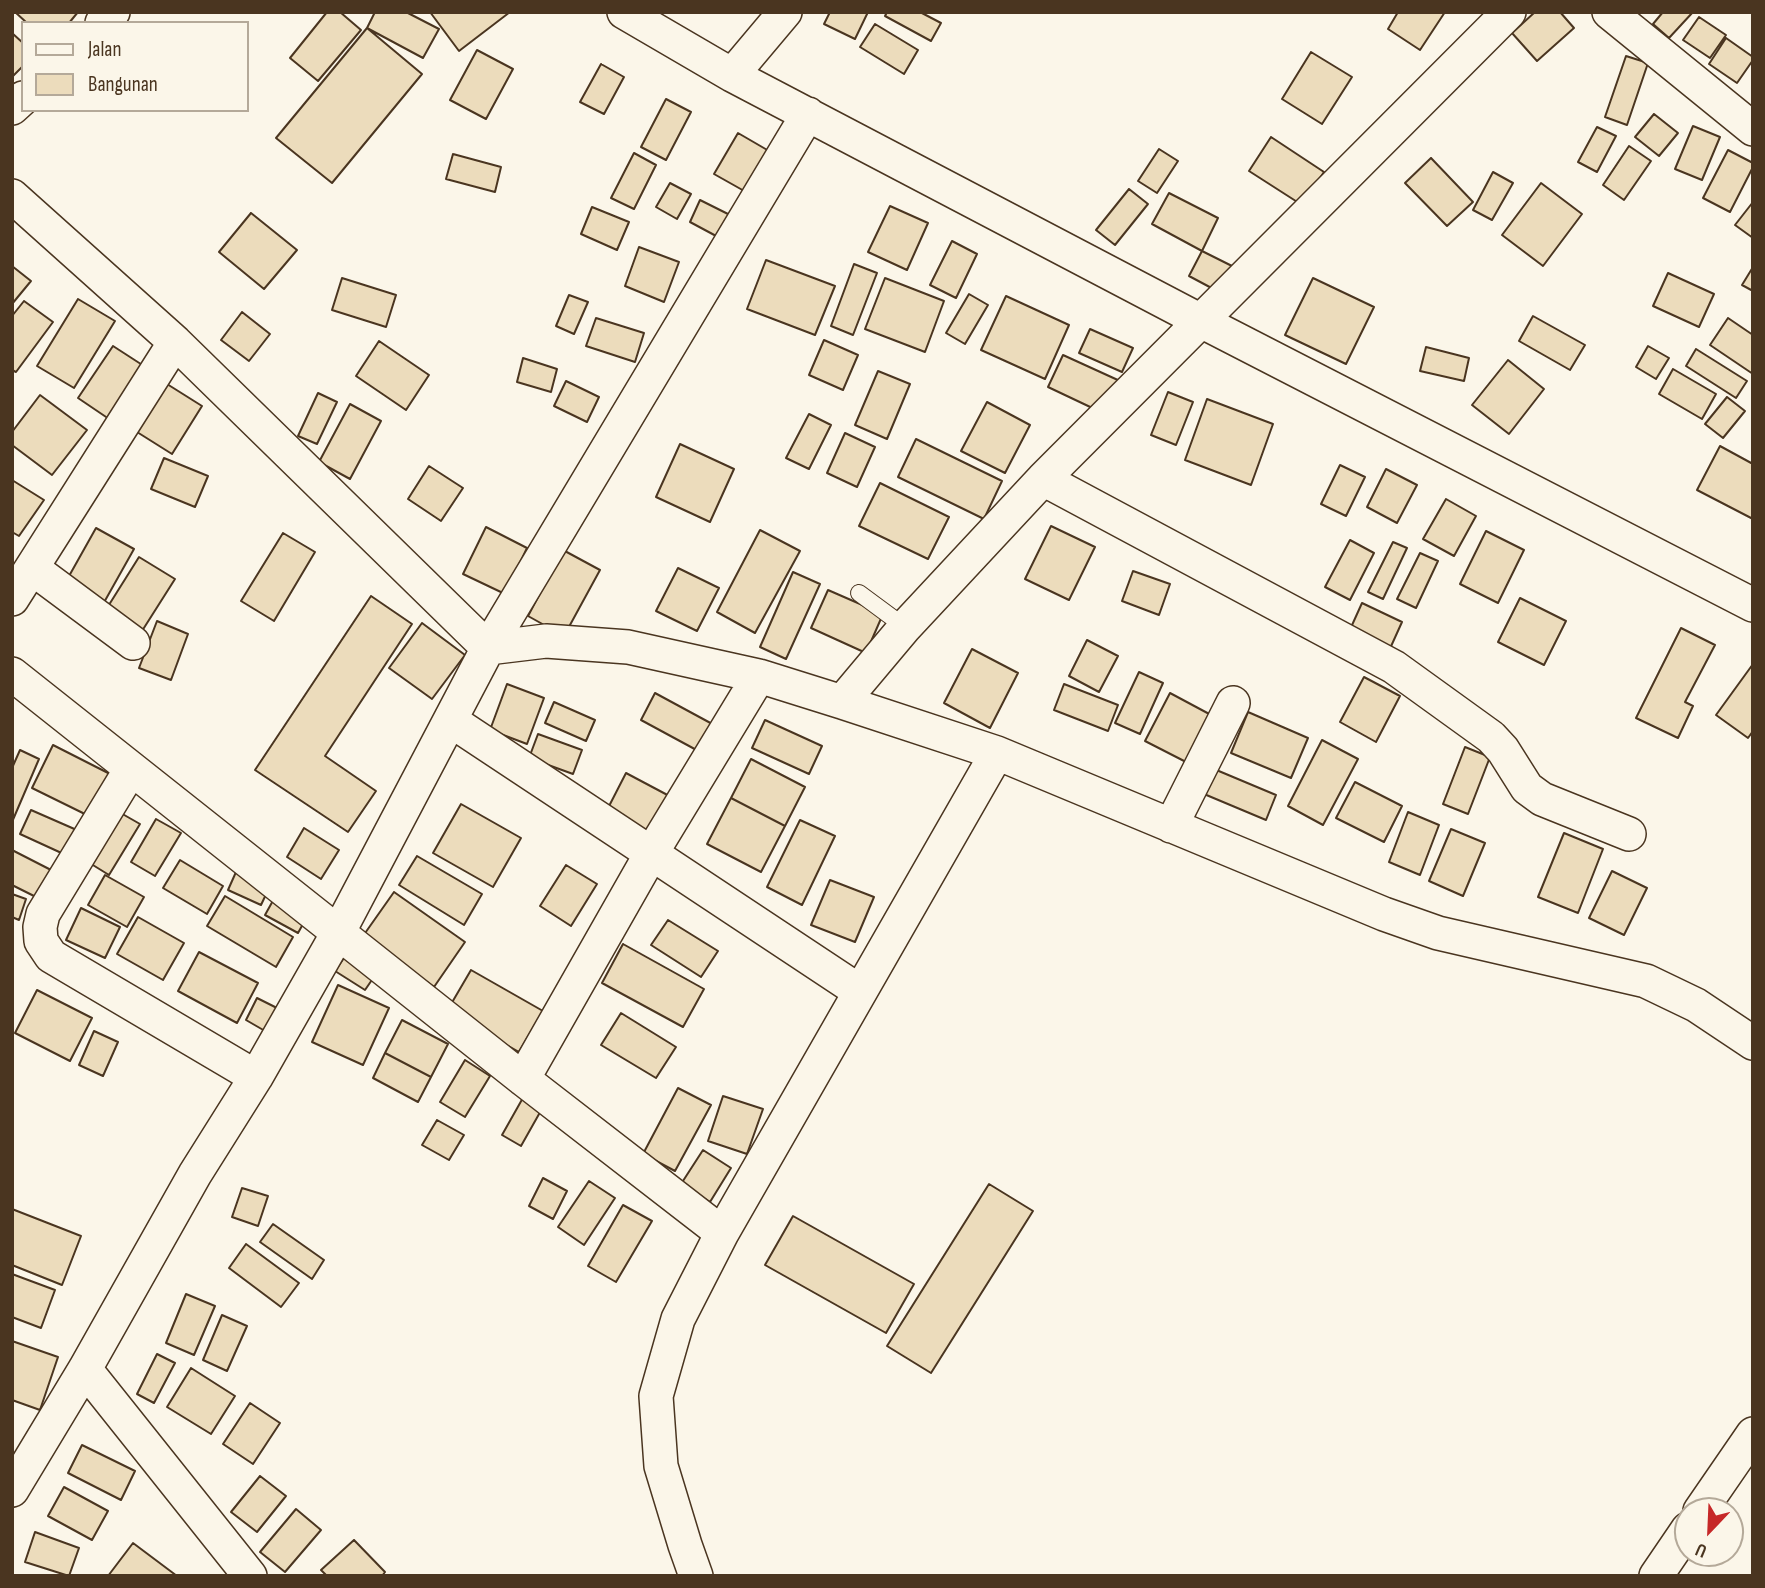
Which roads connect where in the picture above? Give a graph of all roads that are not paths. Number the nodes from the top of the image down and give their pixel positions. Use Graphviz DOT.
graph roads {
  1 [pos="624,12"];
  2 [pos="785,12"];
  3 [pos="1510,12"];
  4 [pos="1609,12"];
  5 [pos="732,75"];
  6 [pos="808,114"];
  7 [pos="1753,129"];
  8 [pos="12,196"];
  9 [pos="1201,321"];
  10 [pos="175,342"];
  11 [pos="1043,479"];
  12 [pos="32,568"];
  13 [pos="859,593"];
  14 [pos="12,599"];
  15 [pos="1752,604"];
  16 [pos="905,627"];
  17 [pos="133,643"];
  18 [pos="488,648"];
  19 [pos="12,674"];
  20 [pos="759,676"];
  21 [pos="842,702"];
  22 [pos="1233,703"];
  23 [pos="450,720"];
  24 [pos="997,753"];
  25 [pos="131,769"];
  26 [pos="1171,825"];
  27 [pos="1629,834"];
  28 [pos="651,854"];
  29 [pos="338,933"];
  30 [pos="859,991"];
  31 [pos="1753,1043"];
  32 [pos="256,1077"];
  33 [pos="523,1079"];
  34 [pos="722,1233"];
  35 [pos="85,1369"];
  36 [pos="1753,1434"];
  37 [pos="24,1447"];
  38 [pos="12,1490"];
  39 [pos="1710,1497"];
  40 [pos="1674,1549"];
  41 [pos="250,1576"];
  42 [pos="696,1576"];
  43 [pos="1656,1576"];
  1 -- 5 [label="street"];
  2 -- 5 [label="street"];
  3 -- 9 [label="street"];
  4 -- 7 [label="street"];
  5 -- 6 [label="street"];
  6 -- 9 [label="street"];
  6 -- 18 [label="street"];
  8 -- 10 [label="street"];
  9 -- 11 [label="street"];
  9 -- 15 [label="street"];
  10 -- 12 [label="street"];
  10 -- 18 [label="street"];
  11 -- 16 [label="street"];
  11 -- 27 [label="street"];
  12 -- 14 [label="street"];
  12 -- 17 [label="street"];
  13 -- 16 [label="lane"];
  16 -- 21 [label="street"];
  18 -- 20 [label="street"];
  18 -- 23 [label="street"];
  19 -- 25 [label="street"];
  20 -- 21 [label="street"];
  20 -- 28 [label="street"];
  21 -- 24 [label="street"];
  22 -- 26 [label="street"];
  23 -- 28 [label="street"];
  23 -- 29 [label="street"];
  24 -- 26 [label="street"];
  24 -- 30 [label="street"];
  25 -- 29 [label="street"];
  25 -- 32 [label="street"];
  26 -- 31 [label="street"];
  28 -- 30 [label="street"];
  28 -- 33 [label="street"];
  29 -- 32 [label="street"];
  29 -- 33 [label="street"];
  30 -- 34 [label="street"];
  32 -- 35 [label="street"];
  33 -- 34 [label="street"];
  34 -- 42 [label="street"];
  35 -- 37 [label="street"];
  35 -- 41 [label="street"];
  36 -- 39 [label="street"];
  37 -- 38 [label="street"];
  40 -- 43 [label="street"];
}
